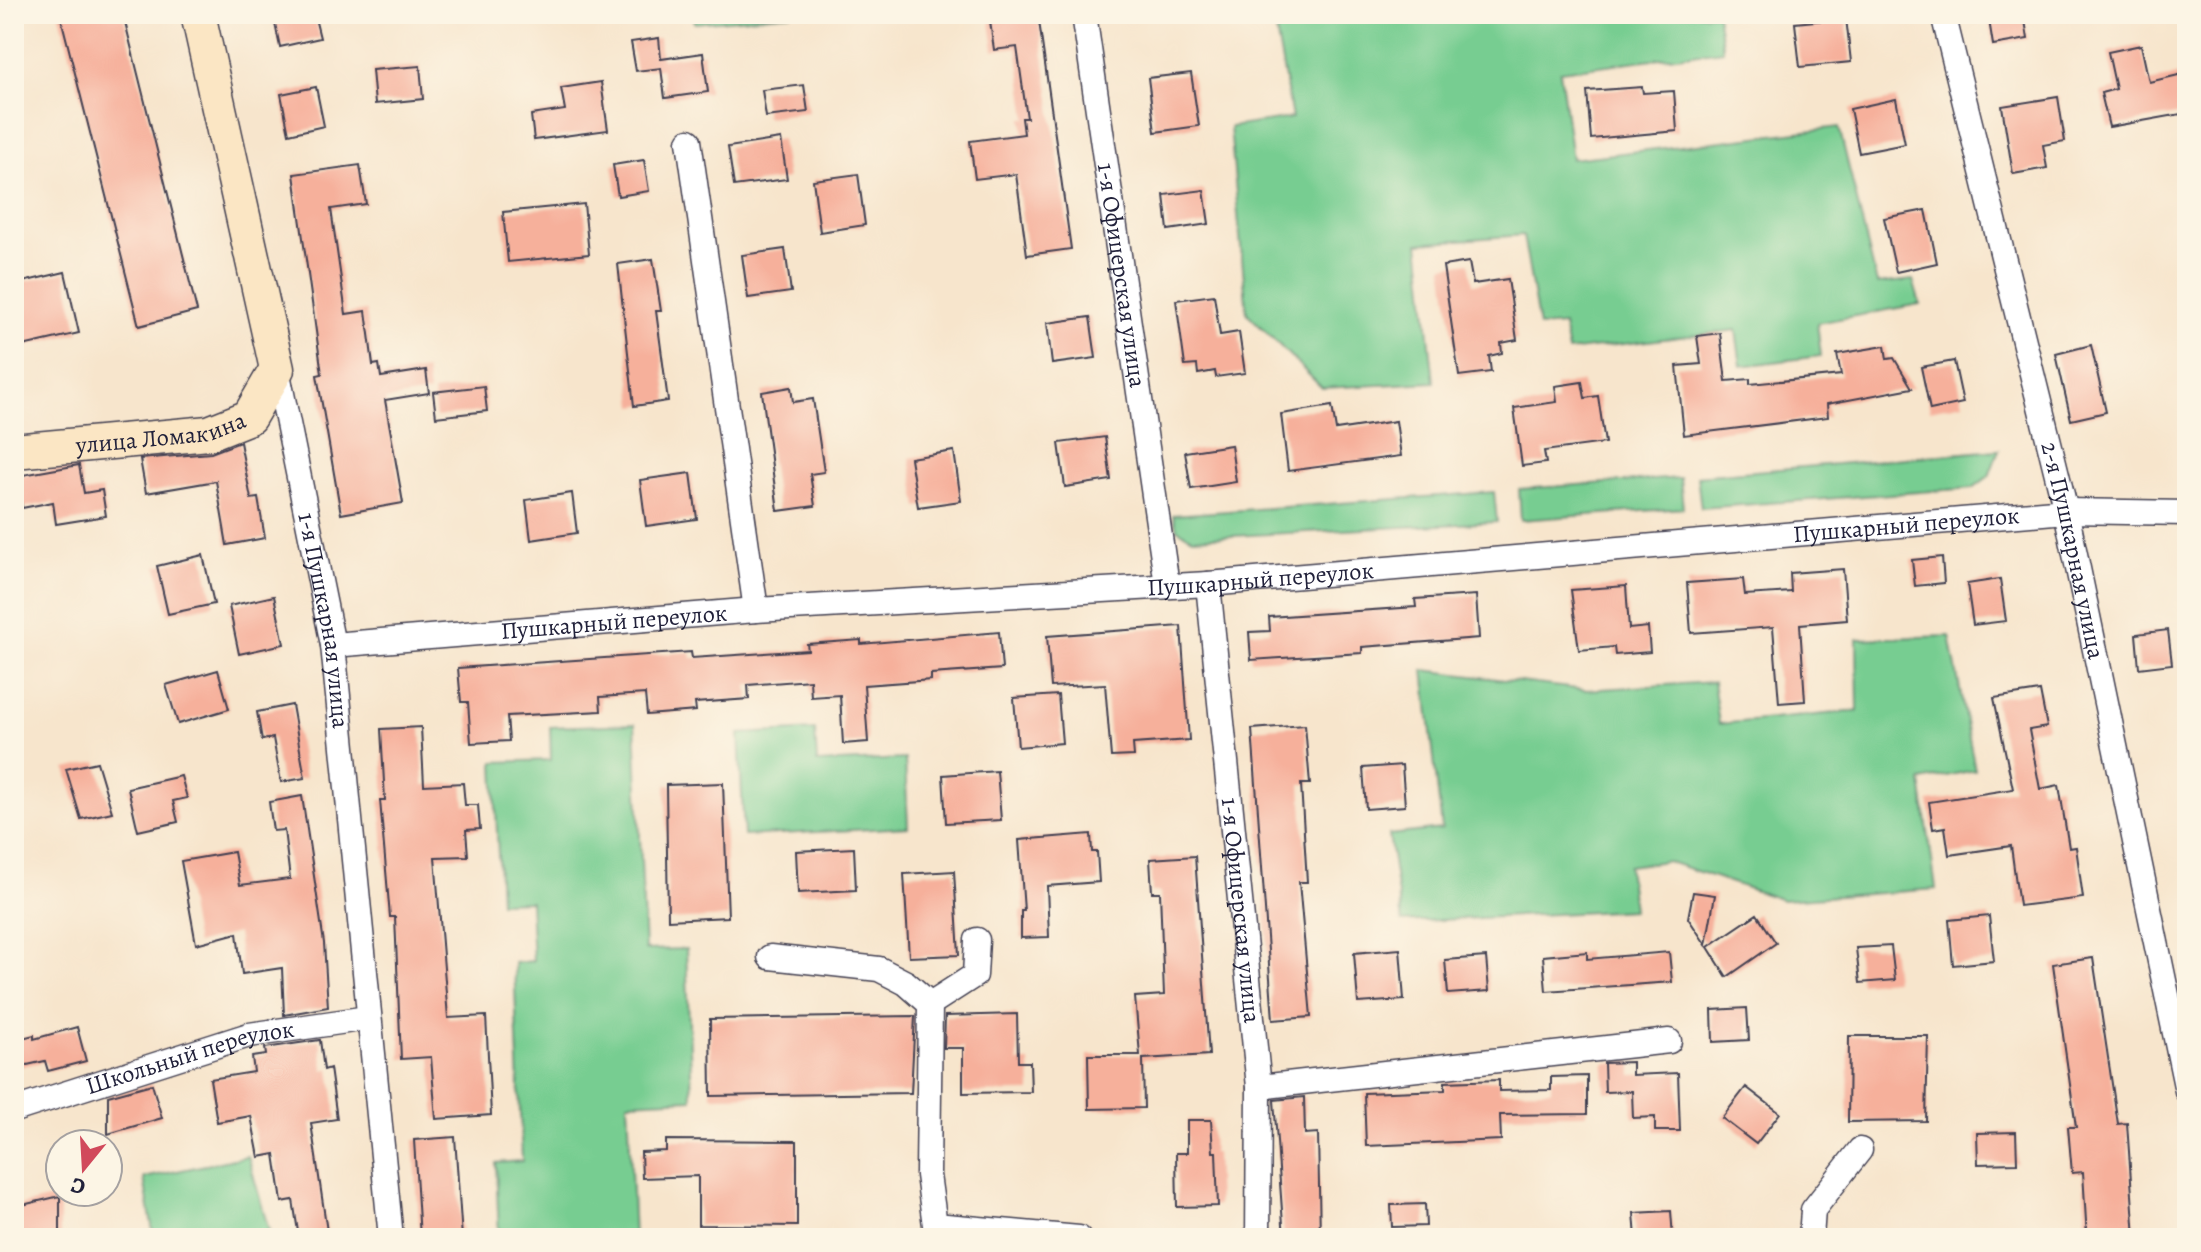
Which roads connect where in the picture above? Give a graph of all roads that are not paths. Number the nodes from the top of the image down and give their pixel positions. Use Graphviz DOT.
graph roads {
  1 [pos="198,14"];
  2 [pos="1084,14"];
  3 [pos="1943,14"];
  4 [pos="689,141"];
  5 [pos="277,369"];
  6 [pos="14,451"];
  7 [pos="2066,511"];
  8 [pos="2187,513"];
  9 [pos="1208,584"];
  10 [pos="1167,585"];
  11 [pos="756,610"];
  12 [pos="333,645"];
  13 [pos="977,940"];
  14 [pos="770,957"];
  15 [pos="930,1004"];
  16 [pos="368,1018"];
  17 [pos="1669,1041"];
  18 [pos="1259,1087"];
  19 [pos="2187,1091"];
  20 [pos="14,1110"];
  21 [pos="1860,1150"];
  22 [pos="391,1238"];
  23 [pos="1079,1238"];
  24 [pos="1258,1238"];
  25 [pos="1811,1238"];
  1 -- 5 [label="main road, 1-я Пушкарная улица"];
  2 -- 10 [label="street, 1-я Офицерская улица"];
  3 -- 7 [label="street, 2-я Пушкарная улица"];
  4 -- 11 [label="street"];
  5 -- 6 [label="main road, улица Ломакина"];
  5 -- 12 [label="street, 1-я Пушкарная улица"];
  7 -- 8 [label="street, Пушкарный переулок"];
  7 -- 9 [label="street, Пушкарный переулок"];
  7 -- 19 [label="street, 2-я Пушкарная улица"];
  9 -- 10 [label="street, Пушкарный переулок"];
  9 -- 18 [label="street, 1-я Офицерская улица"];
  10 -- 11 [label="street, Пушкарный переулок"];
  11 -- 12 [label="street, Пушкарный переулок"];
  12 -- 16 [label="street, 1-я Пушкарная улица"];
  13 -- 15 [label="street"];
  14 -- 15 [label="street"];
  15 -- 23 [label="street"];
  16 -- 20 [label="street, Школьный переулок"];
  16 -- 22 [label="street, 1-я Пушкарная улица"];
  17 -- 18 [label="street"];
  18 -- 24 [label="street, 1-я Офицерская улица"];
  21 -- 25 [label="street"];
}
